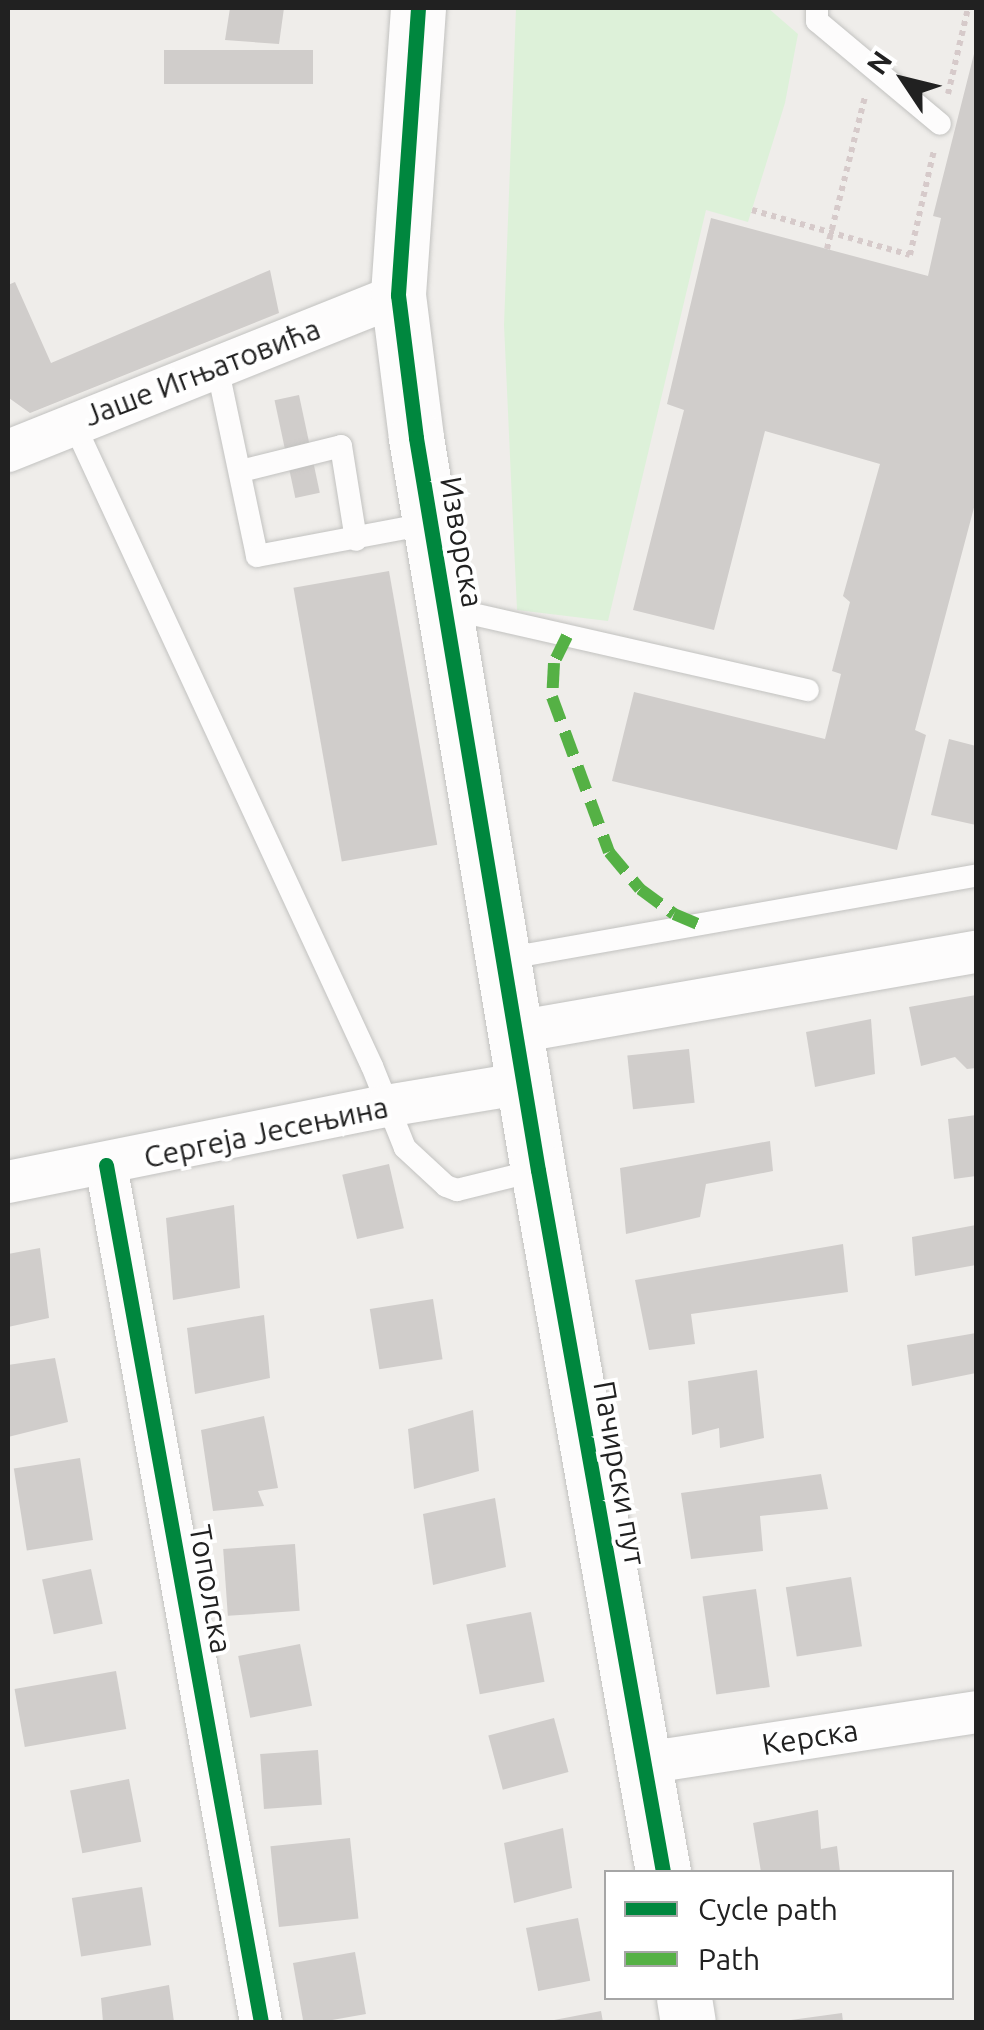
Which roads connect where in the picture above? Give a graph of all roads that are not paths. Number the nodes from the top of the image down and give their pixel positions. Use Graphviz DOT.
graph roads {
  1 [pos="418,8"];
  2 [pos="817,8"];
  3 [pos="940,124"];
  4 [pos="398,295"];
  5 [pos="218,366"];
  6 [pos="73,422"];
  7 [pos="8,450"];
  8 [pos="241,470"];
  9 [pos="431,522"];
  10 [pos="356,540"];
  11 [pos="446,608"];
  12 [pos="808,690"];
  13 [pos="976,876"];
  14 [pos="976,952"];
  15 [pos="503,959"];
  16 [pos="520,1058"];
  17 [pos="386,1106"];
  18 [pos="106,1166"];
  19 [pos="538,1170"];
  20 [pos="8,1182"];
  21 [pos="976,1712"];
  22 [pos="644,1763"];
  23 [pos="663,1870"];
  24 [pos="261,2022"];
  1 -- 4 [label="street, Изворска"];
  2 -- 3 [label="lane"];
  4 -- 5 [label="street, Јаше Игњатовића"];
  4 -- 9 [label="street, Изворска"];
  5 -- 6 [label="street, Јаше Игњатовића"];
  5 -- 8 [label="lane"];
  6 -- 7 [label="street, Јаше Игњатовића"];
  6 -- 17 [label="lane"];
  8 -- 10 [label="lane"];
  8 -- 10 [label="lane"];
  9 -- 10 [label="lane"];
  9 -- 11 [label="street, Изворска"];
  11 -- 12 [label="lane"];
  11 -- 15 [label="street, Изворска"];
  13 -- 15 [label="lane"];
  14 -- 16 [label="street, Сергеја Јесењина"];
  15 -- 16 [label="street, Изворска"];
  16 -- 17 [label="street, Сергеја Јесењина"];
  16 -- 19 [label="street, Пачирски пут"];
  17 -- 18 [label="street, Сергеја Јесењина"];
  17 -- 19 [label="lane"];
  18 -- 20 [label="street, Сергеја Јесењина"];
  18 -- 24 [label="street, Тополска"];
  19 -- 22 [label="street, Пачирски пут"];
  21 -- 22 [label="street, Керска"];
  22 -- 23 [label="street, Пачирски пут"];
}
